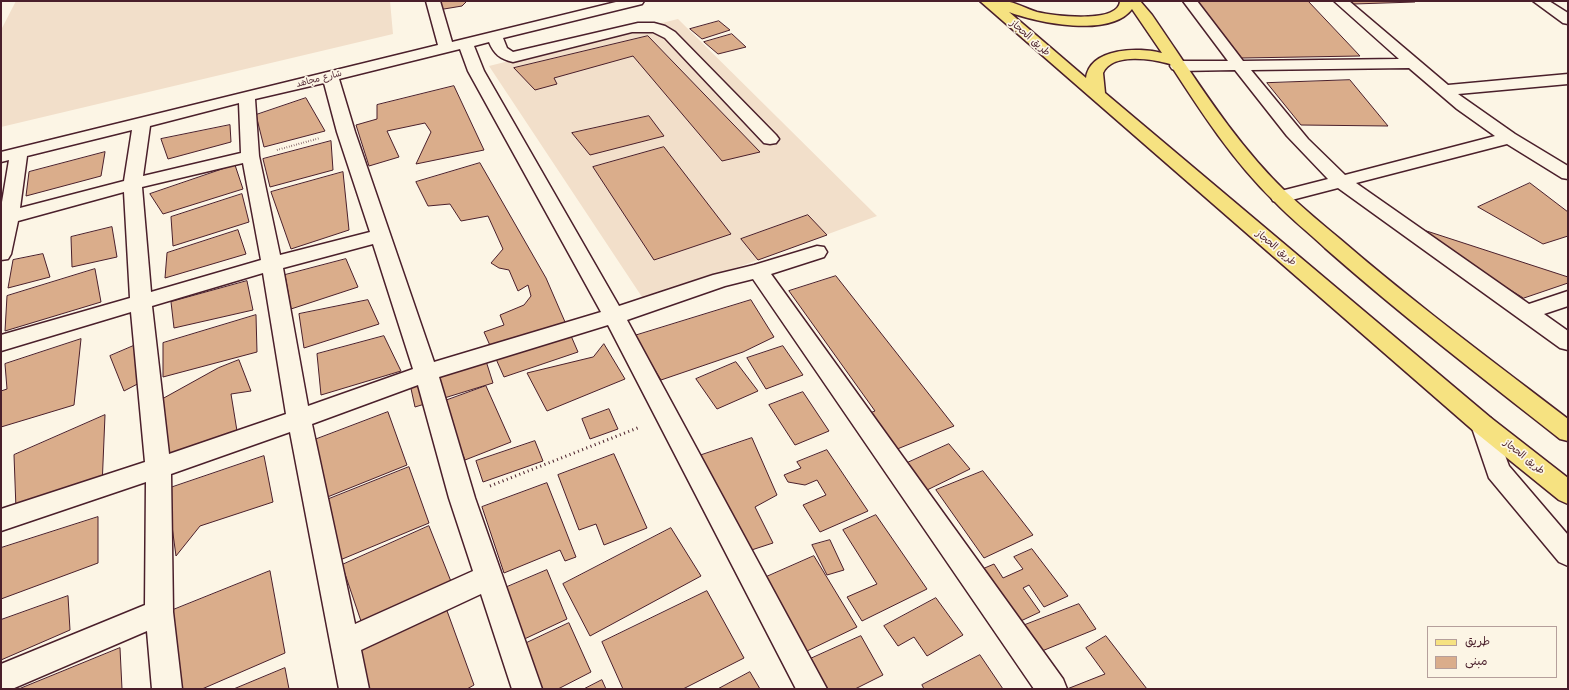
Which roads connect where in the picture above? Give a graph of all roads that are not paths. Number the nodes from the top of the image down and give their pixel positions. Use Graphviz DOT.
graph roads {
  1 [pos="432,1"];
  2 [pos="638,1"];
  3 [pos="987,1"];
  4 [pos="994,1"];
  5 [pos="1127,1"];
  6 [pos="1133,1"];
  7 [pos="1190,1"];
  8 [pos="1341,1"];
  9 [pos="1540,1"];
  10 [pos="1568,20"];
  11 [pos="495,36"];
  12 [pos="455,46"];
  13 [pos="1176,63"];
  14 [pos="1238,64"];
  15 [pos="1414,64"];
  16 [pos="330,76"];
  17 [pos="1568,79"];
  18 [pos="1444,90"];
  19 [pos="1097,95"];
  20 [pos="247,97"];
  21 [pos="142,122"];
  22 [pos="1509,138"];
  23 [pos="770,139"];
  24 [pos="10,155"];
  25 [pos="250,156"];
  26 [pos="1565,171"];
  27 [pos="1342,182"];
  28 [pos="133,184"];
  29 [pos="1280,198"];
  30 [pos="5,218"];
  31 [pos="380,236"];
  32 [pos="817,252"];
  33 [pos="1,254"];
  34 [pos="272,264"];
  35 [pos="758,271"];
  36 [pos="1568,298"];
  37 [pos="141,303"];
  38 [pos="1527,312"];
  39 [pos="614,316"];
  40 [pos="1568,342"];
  41 [pos="1,343"];
  42 [pos="426,373"];
  43 [pos="299,419"];
  44 [pos="1483,425"];
  45 [pos="1568,432"];
  46 [pos="158,468"];
  47 [pos="1568,493"];
  48 [pos="1,520"];
  49 [pos="1568,554"];
  50 [pos="489,577"];
  51 [pos="159,612"];
  52 [pos="345,643"];
  53 [pos="1,679"];
  54 [pos="167,689"];
  55 [pos="354,689"];
  56 [pos="527,689"];
  57 [pos="812,689"];
  58 [pos="1052,689"];
  1 -- 12 [label="street"];
  2 -- 11 [label="street, شارع مجاهد"];
  3 -- 19 [label="main road, طريق الحجاز"];
  4 -- 5 [label="main road"];
  6 -- 13 [label="main road"];
  7 -- 14 [label="street"];
  8 -- 15 [label="street"];
  9 -- 10 [label="street"];
  11 -- 12 [label="street, شارع مجاهد"];
  11 -- 23 [label="street"];
  12 -- 16 [label="street, شارع مجاهد"];
  12 -- 39 [label="street"];
  13 -- 14 [label="street"];
  13 -- 19 [label="main road"];
  13 -- 29 [label="main road"];
  14 -- 15 [label="street"];
  14 -- 27 [label="street"];
  15 -- 18 [label="street"];
  16 -- 20 [label="street, شارع مجاهد"];
  16 -- 31 [label="street"];
  17 -- 18 [label="street"];
  18 -- 22 [label="street"];
  19 -- 44 [label="main road, طريق الحجاز"];
  20 -- 21 [label="street, شارع مجاهد"];
  20 -- 25 [label="street"];
  21 -- 24 [label="street, شارع مجاهد"];
  21 -- 28 [label="street"];
  22 -- 26 [label="street"];
  22 -- 27 [label="street"];
  24 -- 30 [label="street"];
  25 -- 28 [label="street"];
  25 -- 34 [label="street"];
  27 -- 29 [label="street"];
  27 -- 38 [label="street"];
  28 -- 30 [label="street"];
  28 -- 37 [label="street"];
  29 -- 45 [label="main road"];
  30 -- 33 [label="street"];
  31 -- 34 [label="street"];
  31 -- 42 [label="street"];
  32 -- 35 [label="street"];
  34 -- 37 [label="street"];
  34 -- 43 [label="street"];
  35 -- 39 [label="street"];
  35 -- 58 [label="street"];
  36 -- 38 [label="street"];
  37 -- 41 [label="street"];
  37 -- 46 [label="street"];
  38 -- 40 [label="street"];
  39 -- 42 [label="street"];
  39 -- 57 [label="street"];
  42 -- 43 [label="street"];
  42 -- 50 [label="street"];
  43 -- 46 [label="street"];
  43 -- 52 [label="street"];
  44 -- 47 [label="main road, طريق الحجاز"];
  44 -- 49 [label="street"];
  46 -- 48 [label="street"];
  46 -- 51 [label="street"];
  50 -- 52 [label="street"];
  50 -- 56 [label="street"];
  51 -- 53 [label="street"];
  51 -- 54 [label="street"];
  52 -- 55 [label="street"];
}
